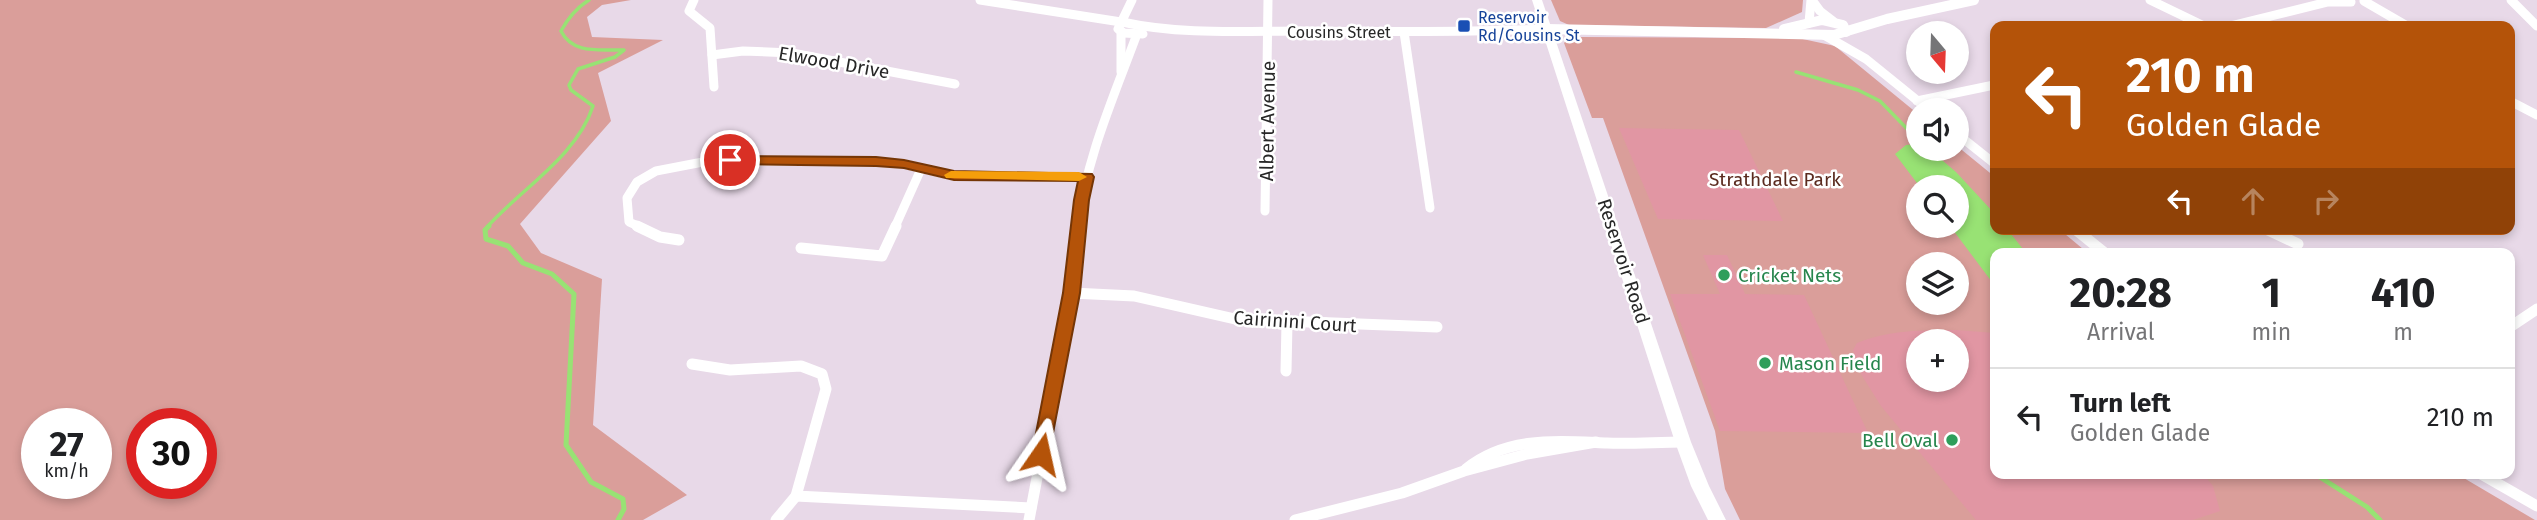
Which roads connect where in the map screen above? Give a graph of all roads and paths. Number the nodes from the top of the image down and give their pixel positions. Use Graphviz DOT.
graph roads {
  1 [pos="694,0"];
  2 [pos="980,0"];
  3 [pos="1268,0"];
  4 [pos="1537,0"];
  5 [pos="1811,0"];
  6 [pos="1974,0"];
  7 [pos="2150,0"];
  8 [pos="2511,0"];
  9 [pos="2333,1"];
  10 [pos="2350,1"];
  11 [pos="2364,1"];
  12 [pos="1132,3"];
  13 [pos="2382,12"];
  14 [pos="1887,19"];
  15 [pos="1834,21"];
  16 [pos="2194,21"];
  17 [pos="2251,21"];
  18 [pos="2398,21"];
  19 [pos="1808,23"];
  20 [pos="2537,26"];
  21 [pos="1121,27"];
  22 [pos="1138,29"];
  23 [pos="1268,31"];
  24 [pos="1404,32"];
  25 [pos="1549,32"];
  26 [pos="1743,32"];
  27 [pos="1846,32"];
  28 [pos="1824,35"];
  29 [pos="712,55"];
  30 [pos="1866,59"];
  31 [pos="1121,72"];
  32 [pos="954,83"];
  33 [pos="714,86"];
  34 [pos="1990,86"];
  35 [pos="1913,98"];
  36 [pos="1931,98"];
  37 [pos="2515,104"];
  38 [pos="2537,115"];
  39 [pos="1969,143"];
  40 [pos="1990,160"];
  41 [pos="921,169"];
  42 [pos="1087,177"];
  43 [pos="1430,208"];
  44 [pos="1265,211"];
  45 [pos="2082,235"];
  46 [pos="2279,235"];
  47 [pos="679,240"];
  48 [pos="2298,244"];
  49 [pos="801,248"];
  50 [pos="2099,248"];
  51 [pos="1072,293"];
  52 [pos="2537,309"];
  53 [pos="1287,323"];
  54 [pos="2515,324"];
  55 [pos="1437,327"];
  56 [pos="692,364"];
  57 [pos="1286,371"];
  58 [pos="1683,442"];
  59 [pos="2490,479"];
  60 [pos="796,496"];
  61 [pos="2537,506"];
  62 [pos="1030,514"];
  63 [pos="776,520"];
  64 [pos="1295,520"];
  65 [pos="1717,520"];
  1 -- 29 [label="street"];
  2 -- 21 [label="street"];
  3 -- 23 [label="street, Albert Avenue"];
  4 -- 25 [label="main road, Reservoir Road"];
  5 -- 15 [label="street"];
  5 -- 19 [label="street"];
  6 -- 14 [label="street, Cousins Street"];
  7 -- 16 [label="street"];
  8 -- 20 [label="street"];
  9 -- 10 [label="street"];
  9 -- 17 [label="street"];
  10 -- 11 [label="street"];
  10 -- 13 [label="street"];
  11 -- 13 [label="street"];
  12 -- 21 [label="street"];
  12 -- 22 [label="street"];
  13 -- 18 [label="street"];
  14 -- 15 [label="street"];
  14 -- 27 [label="street, Cousins Street"];
  15 -- 19 [label="street, Cousins Street"];
  15 -- 27 [label="street"];
  19 -- 26 [label="street, Cousins Street"];
  19 -- 28 [label="street"];
  21 -- 22 [label="street, Cousins Street"];
  21 -- 31 [label="street"];
  22 -- 23 [label="street, Cousins Street"];
  22 -- 31 [label="street"];
  23 -- 24 [label="street, Cousins Street"];
  23 -- 44 [label="street, Albert Avenue"];
  24 -- 25 [label="street, Cousins Street"];
  24 -- 43 [label="street"];
  25 -- 26 [label="street, Cousins Street"];
  25 -- 58 [label="main road, Reservoir Road"];
  26 -- 28 [label="street, Cousins Street"];
  27 -- 28 [label="street, Cousins Street"];
  27 -- 30 [label="street"];
  28 -- 30 [label="street"];
  29 -- 32 [label="street, Elwood Drive"];
  29 -- 33 [label="street"];
  30 -- 35 [label="street"];
  31 -- 42 [label="street"];
  34 -- 36 [label="street"];
  37 -- 38 [label="street"];
  39 -- 40 [label="street"];
  41 -- 42 [label="street"];
  41 -- 47 [label="street"];
  41 -- 49 [label="street"];
  42 -- 51 [label="street"];
  45 -- 50 [label="street"];
  46 -- 48 [label="street"];
  51 -- 53 [label="street, Cairinini Court"];
  51 -- 62 [label="street"];
  52 -- 54 [label="street"];
  53 -- 55 [label="street, Cairinini Court"];
  53 -- 57 [label="street"];
  56 -- 60 [label="street"];
  58 -- 64 [label="street"];
  58 -- 65 [label="main road, Reservoir Road"];
  59 -- 61 [label="street"];
  60 -- 62 [label="street"];
  60 -- 63 [label="street"];
}
